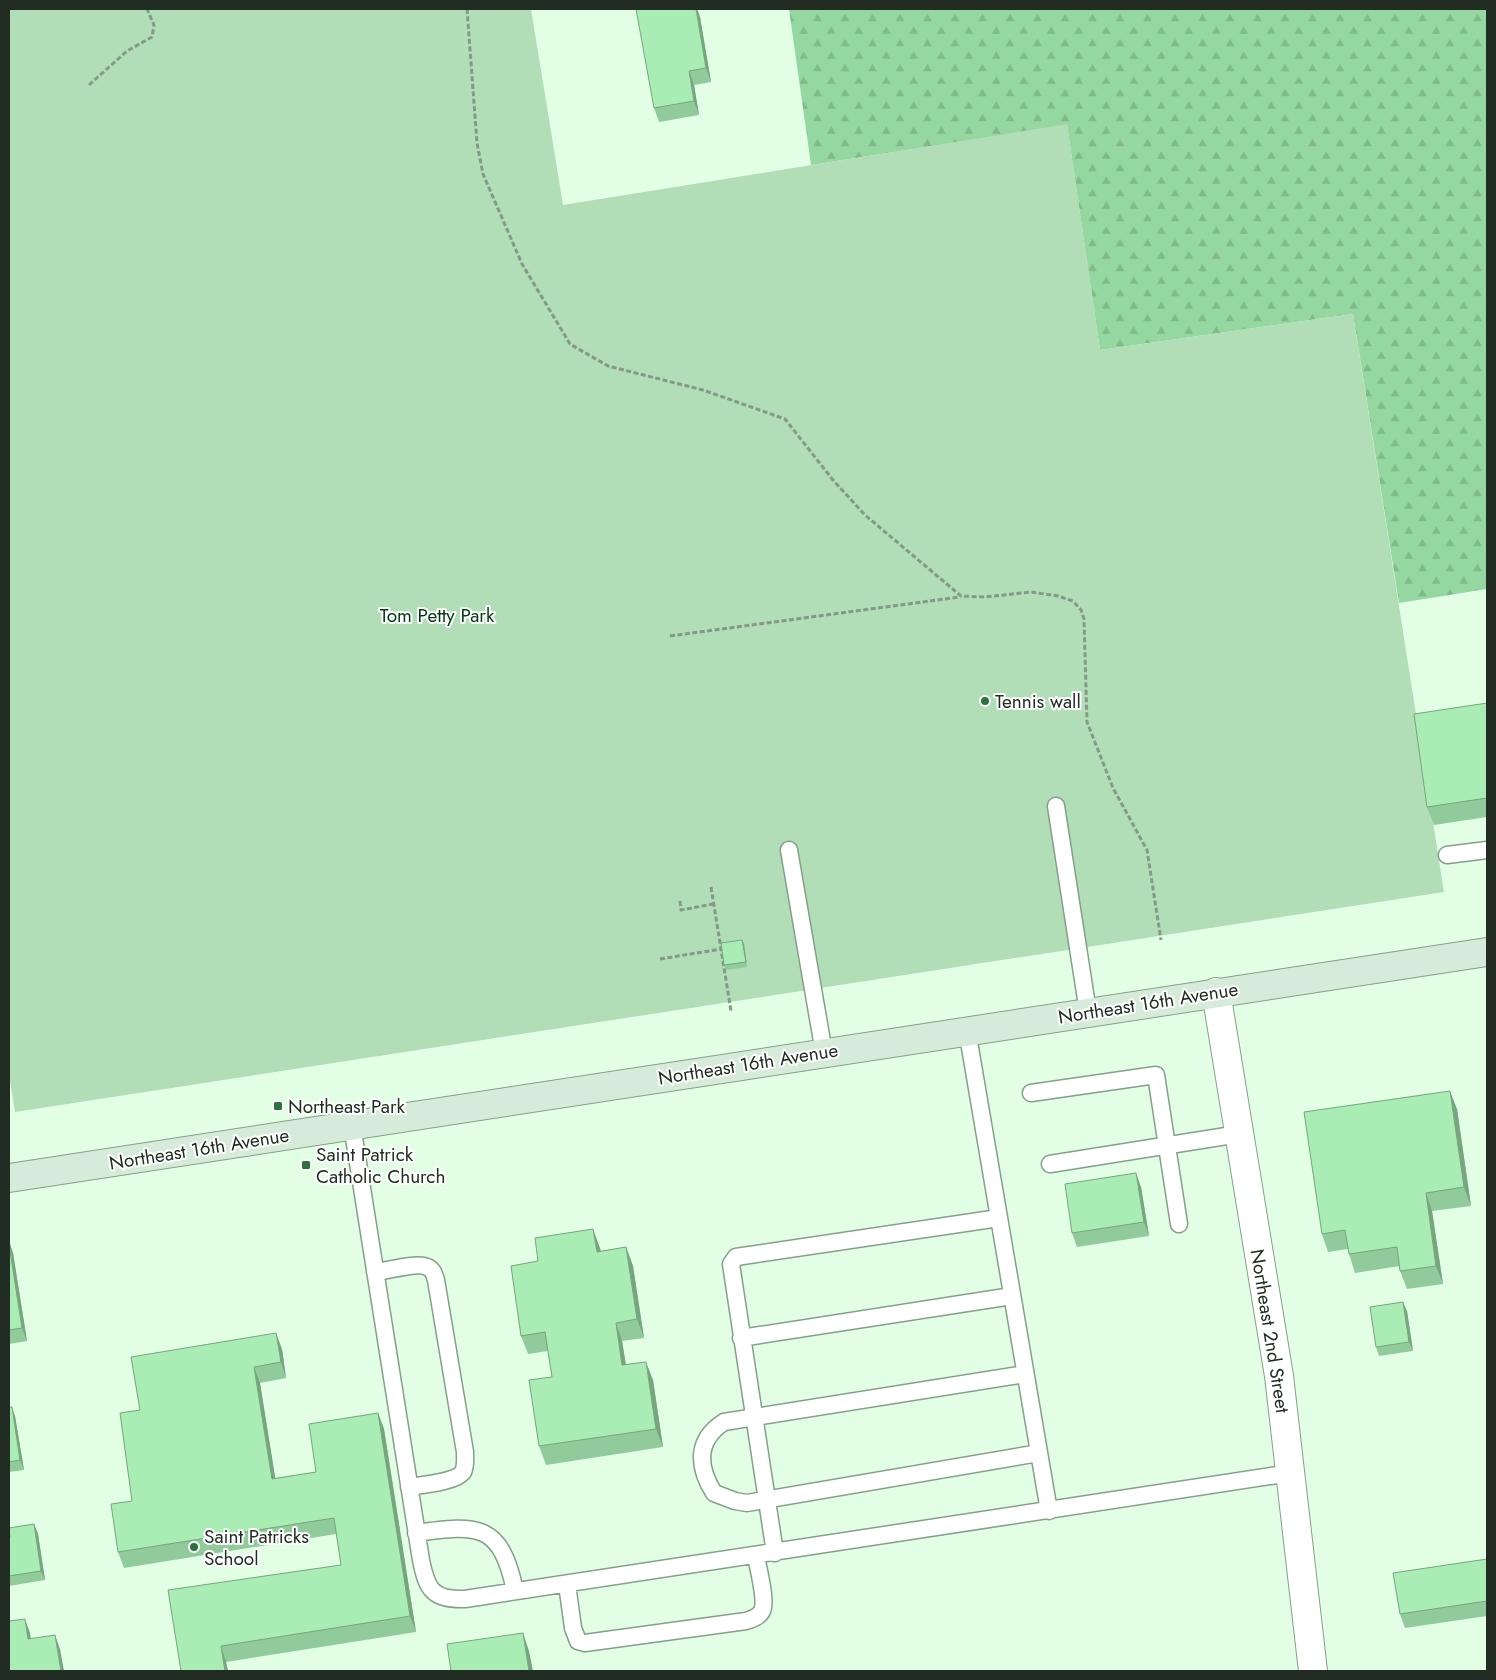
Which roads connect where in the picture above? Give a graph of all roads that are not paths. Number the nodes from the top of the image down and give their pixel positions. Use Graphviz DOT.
graph roads {
  1 [pos="1056,806"];
  2 [pos="790,850"];
  3 [pos="1487,850"];
  4 [pos="1447,855"];
  5 [pos="1487,952"];
  6 [pos="1216,992"];
  7 [pos="1088,1012"];
  8 [pos="967,1030"];
  9 [pos="824,1053"];
  10 [pos="1031,1093"];
  11 [pos="352,1125"];
  12 [pos="1239,1134"];
  13 [pos="1167,1145"];
  14 [pos="1050,1164"];
  15 [pos="9,1178"];
  16 [pos="999,1218"];
  17 [pos="1179,1224"];
  18 [pos="375,1272"];
  19 [pos="1012,1296"];
  20 [pos="741,1338"];
  21 [pos="1025,1374"];
  22 [pos="753,1417"];
  23 [pos="1039,1453"];
  24 [pos="1290,1473"];
  25 [pos="409,1487"];
  26 [pos="766,1499"];
  27 [pos="1049,1512"];
  28 [pos="416,1534"];
  29 [pos="775,1553"];
  30 [pos="756,1556"];
  31 [pos="567,1584"];
  32 [pos="515,1592"];
  33 [pos="1313,1671"];
  1 -- 7 [label="lane"];
  2 -- 9 [label="lane"];
  3 -- 4 [label="lane"];
  5 -- 6 [label="street, Northeast 16th Avenue"];
  6 -- 7 [label="street, Northeast 16th Avenue"];
  6 -- 12 [label="street, Northeast 2nd Street"];
  7 -- 8 [label="street, Northeast 16th Avenue"];
  8 -- 9 [label="street, Northeast 16th Avenue"];
  8 -- 16 [label="lane"];
  9 -- 11 [label="street, Northeast 16th Avenue"];
  10 -- 13 [label="lane"];
  11 -- 15 [label="street, Northeast 16th Avenue"];
  11 -- 18 [label="lane"];
  12 -- 13 [label="lane"];
  12 -- 24 [label="street, Northeast 2nd Street"];
  13 -- 14 [label="lane"];
  13 -- 17 [label="lane"];
  16 -- 19 [label="lane"];
  16 -- 20 [label="lane"];
  18 -- 25 [label="lane"];
  18 -- 25 [label="lane"];
  19 -- 20 [label="lane"];
  19 -- 21 [label="lane"];
  20 -- 22 [label="lane"];
  21 -- 22 [label="lane"];
  21 -- 23 [label="lane"];
  22 -- 26 [label="lane"];
  22 -- 26 [label="lane"];
  23 -- 26 [label="lane"];
  23 -- 27 [label="lane"];
  24 -- 27 [label="lane"];
  24 -- 33 [label="street, Northeast 2nd Street"];
  25 -- 28 [label="lane"];
  26 -- 29 [label="lane"];
  27 -- 29 [label="lane"];
  28 -- 32 [label="lane"];
  28 -- 32 [label="lane"];
  29 -- 30 [label="lane"];
  30 -- 31 [label="lane"];
  30 -- 31 [label="lane"];
  31 -- 32 [label="lane"];
}
